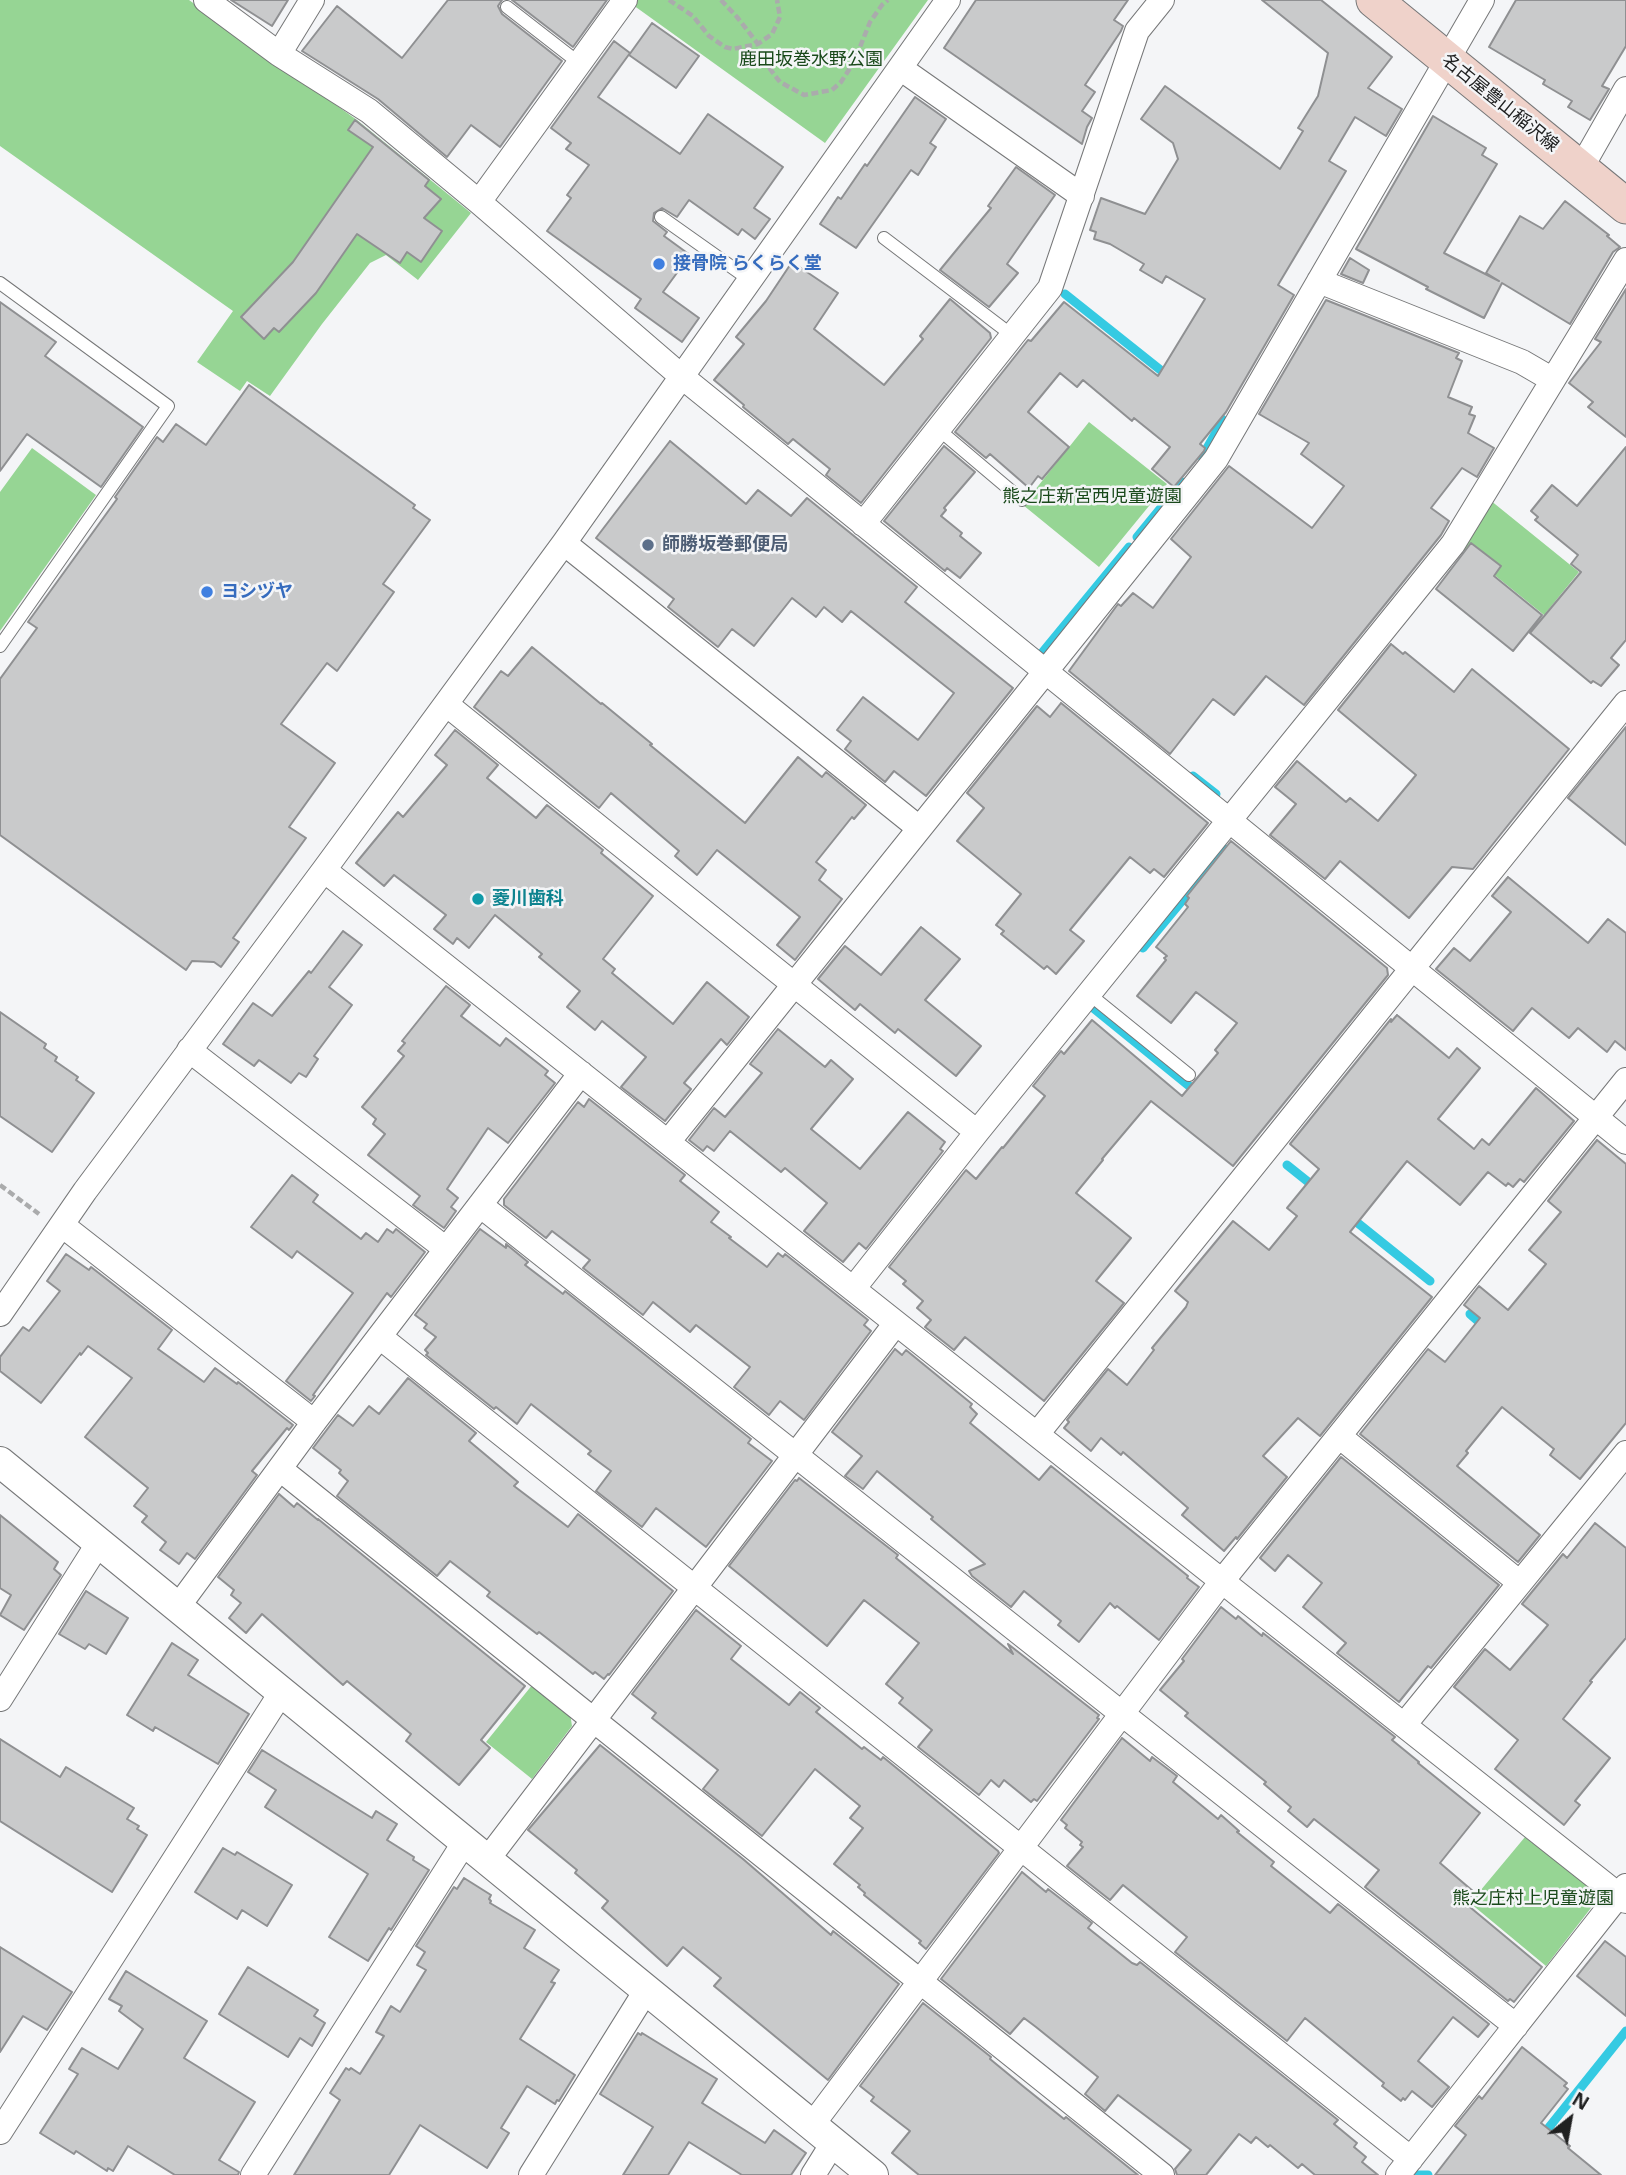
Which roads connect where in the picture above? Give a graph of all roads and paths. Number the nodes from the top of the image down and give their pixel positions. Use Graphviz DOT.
graph roads {
  1 [pos="205,0"];
  2 [pos="312,0"];
  3 [pos="625,0"];
  4 [pos="669,0"];
  5 [pos="721,0"];
  6 [pos="777,0"];
  7 [pos="888,0"];
  8 [pos="948,0"];
  9 [pos="1162,0"];
  10 [pos="1374,0"];
  11 [pos="1482,0"];
  12 [pos="507,7"];
  13 [pos="758,44"];
  14 [pos="279,54"];
  15 [pos="1447,60"];
  16 [pos="579,63"];
  17 [pos="900,68"];
  18 [pos="1626,89"];
  19 [pos="1581,168"];
  20 [pos="1082,196"];
  21 [pos="479,202"];
  22 [pos="1626,206"];
  23 [pos="661,217"];
  24 [pos="884,238"];
  25 [pos="1626,260"];
  26 [pos="750,280"];
  27 [pos="1318,281"];
  28 [pos="0,283"];
  29 [pos="1013,336"];
  30 [pos="681,376"];
  31 [pos="1553,380"];
  32 [pos="938,429"];
  33 [pos="1022,500"];
  34 [pos="863,524"];
  35 [pos="564,543"];
  36 [pos="0,646"];
  37 [pos="1045,671"];
  38 [pos="1626,703"];
  39 [pos="446,704"];
  40 [pos="1230,820"];
  41 [pos="919,828"];
  42 [pos="324,870"];
  43 [pos="1412,968"];
  44 [pos="794,985"];
  45 [pos="1089,994"];
  46 [pos="190,1050"];
  47 [pos="582,1073"];
  48 [pos="1189,1075"];
  49 [pos="1626,1080"];
  50 [pos="1596,1117"];
  51 [pos="977,1132"];
  52 [pos="668,1142"];
  53 [pos="1626,1142"];
  54 [pos="0,1185"];
  55 [pos="480,1205"];
  56 [pos="62,1225"];
  57 [pos="446,1250"];
  58 [pos="853,1289"];
  59 [pos="0,1314"];
  60 [pos="896,1323"];
  61 [pos="380,1337"];
  62 [pos="314,1422"];
  63 [pos="1037,1434"];
  64 [pos="1339,1436"];
  65 [pos="1626,1453"];
  66 [pos="795,1455"];
  67 [pos="0,1462"];
  68 [pos="280,1469"];
  69 [pos="98,1544"];
  70 [pos="1222,1581"];
  71 [pos="1520,1583"];
  72 [pos="694,1587"];
  73 [pos="177,1608"];
  74 [pos="282,1693"];
  75 [pos="0,1699"];
  76 [pos="1122,1714"];
  77 [pos="594,1720"];
  78 [pos="1404,1725"];
  79 [pos="1021,1848"];
  80 [pos="475,1851"];
  81 [pos="1624,1894"];
  82 [pos="920,1981"];
  83 [pos="647,1989"];
  84 [pos="1516,2026"];
  85 [pos="0,2132"];
  86 [pos="823,2134"];
  87 [pos="1404,2167"];
  88 [pos="253,2175"];
  89 [pos="531,2175"];
  90 [pos="813,2175"];
  91 [pos="873,2175"];
  92 [pos="1162,2175"];
  1 -- 14 [label="street"];
  2 -- 14 [label="street"];
  3 -- 16 [label="street"];
  4 -- 13 [label="path"];
  5 -- 13 [label="path"];
  6 -- 13 [label="path"];
  7 -- 13 [label="path"];
  8 -- 17 [label="street"];
  9 -- 20 [label="street"];
  10 -- 15 [label="main road, 名古屋豊山稲沢線"];
  11 -- 15 [label="street"];
  12 -- 16 [label="lane"];
  14 -- 21 [label="street"];
  15 -- 19 [label="main road, 名古屋豊山稲沢線"];
  15 -- 27 [label="street"];
  16 -- 21 [label="street"];
  17 -- 20 [label="street"];
  17 -- 26 [label="street"];
  18 -- 19 [label="street"];
  19 -- 22 [label="main road, 名古屋豊山稲沢線"];
  20 -- 29 [label="street"];
  21 -- 30 [label="street"];
  23 -- 26 [label="lane"];
  24 -- 29 [label="lane"];
  25 -- 31 [label="street"];
  26 -- 30 [label="street"];
  27 -- 31 [label="street"];
  27 -- 37 [label="street"];
  28 -- 36 [label="lane"];
  29 -- 32 [label="street"];
  30 -- 34 [label="street"];
  30 -- 35 [label="street"];
  31 -- 40 [label="street"];
  32 -- 33 [label="lane"];
  32 -- 34 [label="street"];
  34 -- 37 [label="street"];
  35 -- 39 [label="street"];
  35 -- 41 [label="street"];
  37 -- 40 [label="street"];
  37 -- 41 [label="street"];
  38 -- 43 [label="street"];
  39 -- 42 [label="street"];
  39 -- 44 [label="street"];
  40 -- 43 [label="street"];
  40 -- 45 [label="street"];
  41 -- 44 [label="street"];
  42 -- 46 [label="street"];
  42 -- 47 [label="street"];
  43 -- 50 [label="street"];
  43 -- 63 [label="street"];
  44 -- 51 [label="street"];
  44 -- 52 [label="street"];
  45 -- 48 [label="lane"];
  45 -- 51 [label="street"];
  46 -- 56 [label="street"];
  46 -- 57 [label="street"];
  47 -- 52 [label="street"];
  47 -- 55 [label="street"];
  49 -- 50 [label="street"];
  50 -- 53 [label="street"];
  50 -- 64 [label="street"];
  51 -- 58 [label="street"];
  52 -- 58 [label="street"];
  54 -- 56 [label="path"];
  55 -- 57 [label="street"];
  55 -- 66 [label="street"];
  56 -- 59 [label="street"];
  56 -- 62 [label="street"];
  57 -- 61 [label="street"];
  58 -- 60 [label="street"];
  60 -- 63 [label="street"];
  60 -- 66 [label="street"];
  61 -- 62 [label="street"];
  61 -- 72 [label="street"];
  62 -- 68 [label="street"];
  63 -- 70 [label="street"];
  64 -- 70 [label="street"];
  64 -- 71 [label="street"];
  65 -- 71 [label="street"];
  66 -- 72 [label="street"];
  66 -- 76 [label="street"];
  67 -- 69 [label="street"];
  68 -- 73 [label="street"];
  68 -- 77 [label="street"];
  69 -- 73 [label="street"];
  69 -- 75 [label="street"];
  70 -- 76 [label="street"];
  70 -- 78 [label="street"];
  71 -- 78 [label="street"];
  72 -- 77 [label="street"];
  72 -- 79 [label="street"];
  73 -- 74 [label="street"];
  74 -- 80 [label="street"];
  74 -- 85 [label="street"];
  76 -- 79 [label="street"];
  76 -- 84 [label="street"];
  77 -- 80 [label="street"];
  77 -- 82 [label="street"];
  78 -- 81 [label="street"];
  79 -- 82 [label="street"];
  79 -- 87 [label="street"];
  80 -- 83 [label="street"];
  80 -- 88 [label="street"];
  81 -- 84 [label="street"];
  82 -- 86 [label="street"];
  82 -- 92 [label="street"];
  83 -- 86 [label="street"];
  83 -- 89 [label="street"];
  84 -- 87 [label="street"];
  86 -- 90 [label="street"];
  86 -- 91 [label="street"];
}
